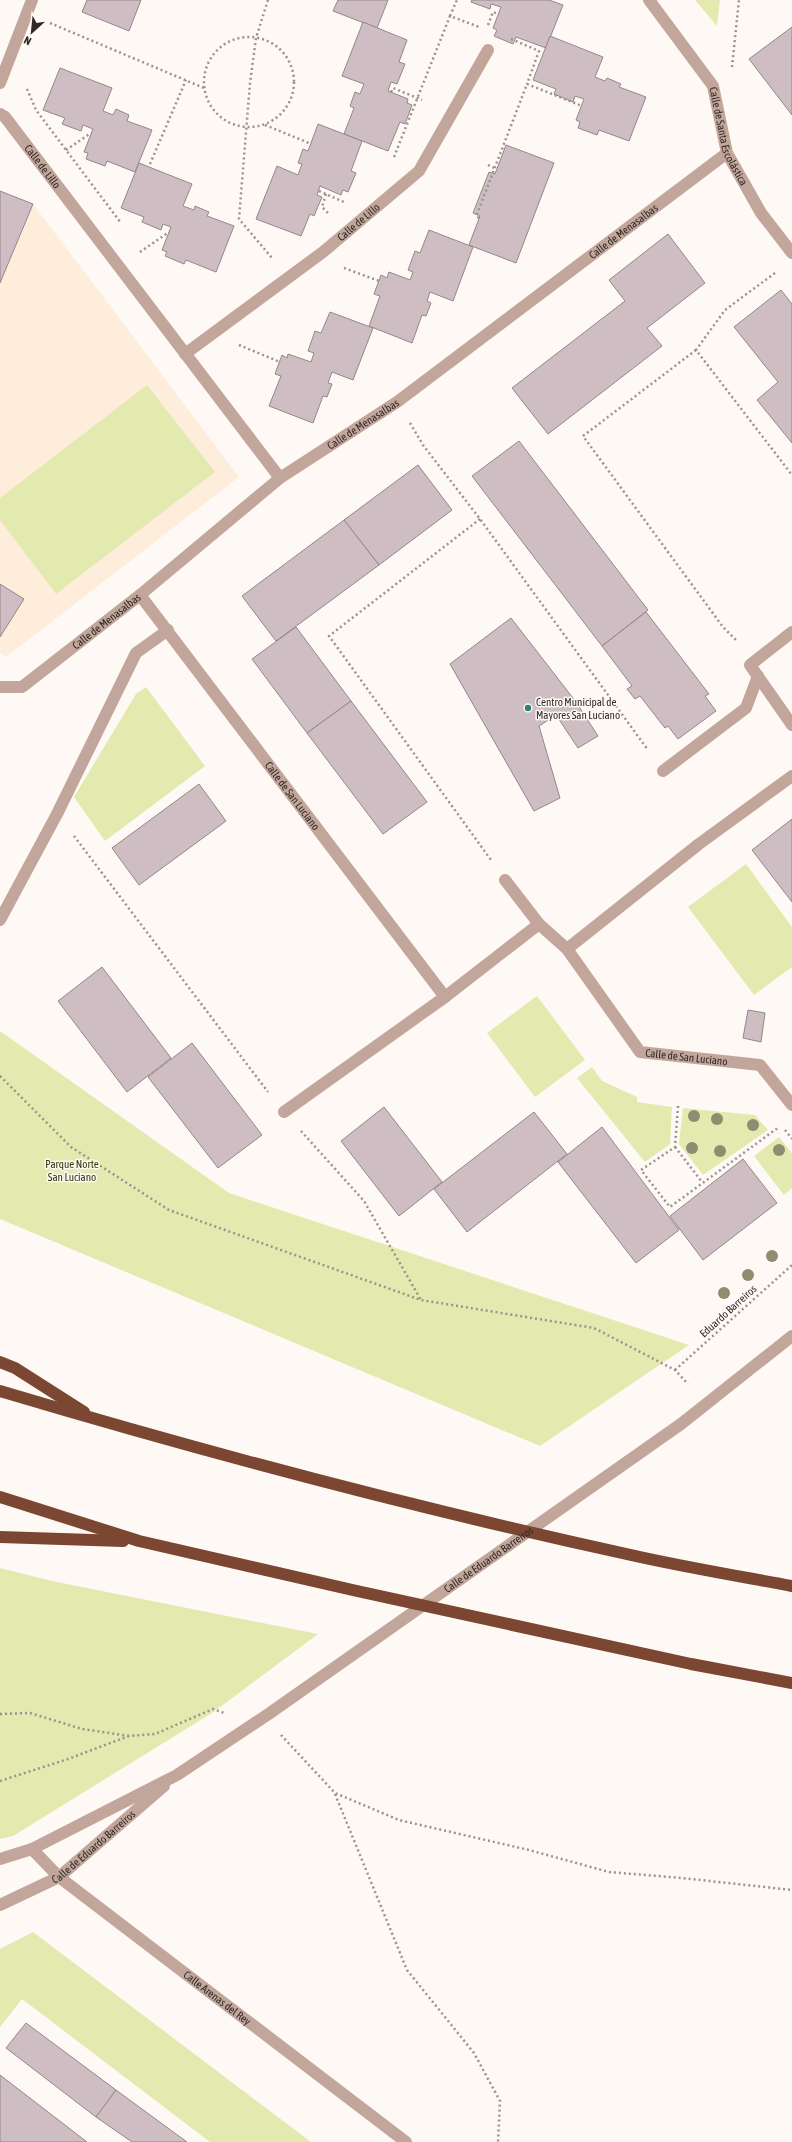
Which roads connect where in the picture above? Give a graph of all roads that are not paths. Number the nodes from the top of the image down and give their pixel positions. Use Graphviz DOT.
graph roads {
  1 [pos="32,0"];
  2 [pos="649,0"];
  3 [pos="488,50"];
  4 [pos="0,83"];
  5 [pos="0,114"];
  6 [pos="727,153"];
  7 [pos="792,253"];
  8 [pos="185,354"];
  9 [pos="280,478"];
  10 [pos="140,595"];
  11 [pos="168,630"];
  12 [pos="792,632"];
  13 [pos="758,676"];
  14 [pos="0,687"];
  15 [pos="792,725"];
  16 [pos="663,771"];
  17 [pos="792,776"];
  18 [pos="505,880"];
  19 [pos="0,920"];
  20 [pos="539,924"];
  21 [pos="567,949"];
  22 [pos="445,997"];
  23 [pos="792,1105"];
  24 [pos="284,1112"];
  25 [pos="792,1336"];
  26 [pos="0,1362"];
  27 [pos="0,1391"];
  28 [pos="96,1420"];
  29 [pos="0,1497"];
  30 [pos="0,1536"];
  31 [pos="138,1541"];
  32 [pos="792,1586"];
  33 [pos="792,1683"];
  34 [pos="177,1775"];
  35 [pos="32,1848"];
  36 [pos="0,1859"];
  37 [pos="59,1877"];
  38 [pos="0,1905"];
  39 [pos="406,2142"];
  1 -- 4 [label="street"];
  2 -- 6 [label="street, Calle de Santa Escolástica"];
  3 -- 8 [label="street, Calle de Lillo"];
  5 -- 8 [label="street, Calle de Lillo"];
  6 -- 7 [label="street, Calle de Santa Escolástica"];
  6 -- 9 [label="street, Calle de Menasalbas"];
  8 -- 9 [label="street, Calle de Lillo"];
  9 -- 10 [label="street, Calle de Menasalbas"];
  10 -- 11 [label="street, Calle de San Luciano"];
  10 -- 14 [label="street, Calle de Menasalbas"];
  11 -- 19 [label="street"];
  11 -- 22 [label="street, Calle de San Luciano"];
  12 -- 13 [label="street"];
  13 -- 15 [label="street"];
  13 -- 16 [label="street"];
  17 -- 21 [label="street"];
  18 -- 20 [label="street, Calle de San Luciano"];
  20 -- 21 [label="street, Calle de San Luciano"];
  20 -- 22 [label="street"];
  21 -- 23 [label="street, Calle de San Luciano"];
  22 -- 24 [label="street"];
  25 -- 34 [label="street, Calle de Eduardo Barreiros"];
  26 -- 28 [label="highway"];
  27 -- 28 [label="highway"];
  28 -- 32 [label="highway"];
  29 -- 31 [label="highway"];
  30 -- 31 [label="highway"];
  31 -- 33 [label="highway"];
  34 -- 35 [label="street, Calle de Eduardo Barreiros"];
  34 -- 37 [label="street, Calle de Eduardo Barreiros"];
  35 -- 36 [label="street, Calle de Eduardo Barreiros"];
  35 -- 37 [label="street, Calle Arenas del Rey"];
  37 -- 38 [label="street, Calle de Eduardo Barreiros"];
  37 -- 39 [label="street, Calle Arenas del Rey"];
}
